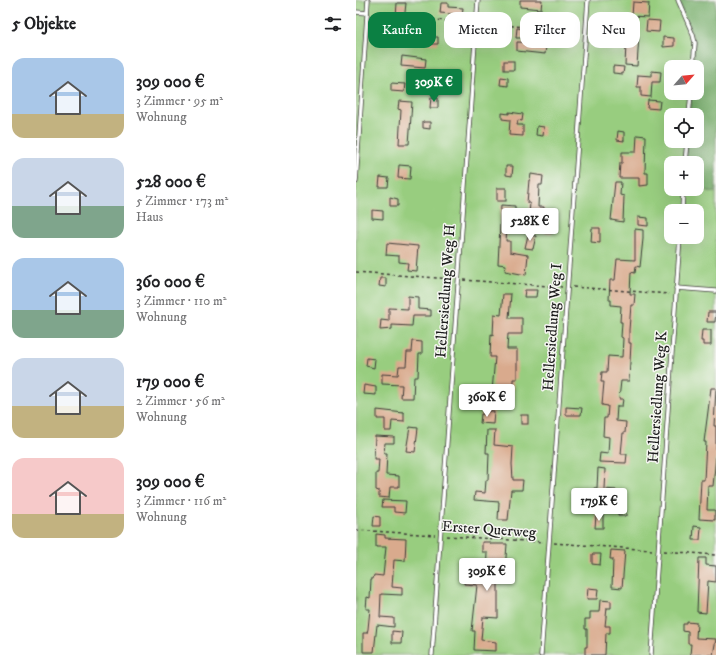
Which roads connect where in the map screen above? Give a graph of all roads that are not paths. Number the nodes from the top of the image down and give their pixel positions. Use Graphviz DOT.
graph roads {
  1 [pos="368,0"];
  2 [pos="478,0"];
  3 [pos="588,0"];
  4 [pos="678,0"];
  5 [pos="356,12"];
  6 [pos="367,14"];
  7 [pos="694,60"];
  8 [pos="356,182"];
  9 [pos="679,244"];
  10 [pos="676,288"];
  11 [pos="716,291"];
  12 [pos="432,655"];
  13 [pos="541,655"];
  14 [pos="651,655"];
  1 -- 6 [label="lane"];
  2 -- 12 [label="lane, Hellersiedlung Weg H"];
  3 -- 13 [label="lane, Hellersiedlung Weg I"];
  4 -- 7 [label="lane"];
  5 -- 6 [label="lane"];
  6 -- 8 [label="lane"];
  9 -- 10 [label="lane, Hellersiedlung Weg K"];
  10 -- 11 [label="lane"];
  10 -- 14 [label="lane, Hellersiedlung Weg K"];
}
